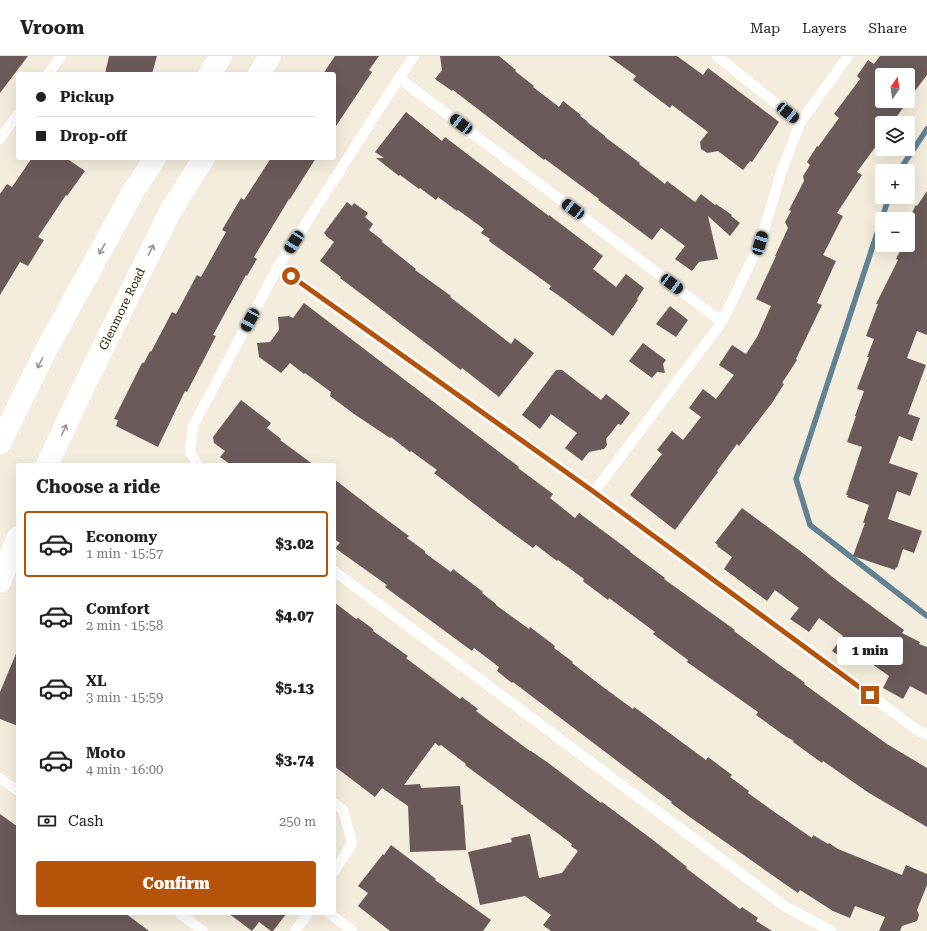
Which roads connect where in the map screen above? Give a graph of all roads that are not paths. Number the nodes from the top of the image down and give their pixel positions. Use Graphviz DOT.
graph roads {
  1 [pos="61,56"];
  2 [pos="221,56"];
  3 [pos="270,56"];
  4 [pos="414,56"];
  5 [pos="716,56"];
  6 [pos="848,56"];
  7 [pos="49,72"];
  8 [pos="211,72"];
  9 [pos="260,72"];
  10 [pos="399,78"];
  11 [pos="16,117"];
  12 [pos="800,123"];
  13 [pos="0,139"];
  14 [pos="154,160"];
  15 [pos="203,160"];
  16 [pos="278,267"];
  17 [pos="722,322"];
  18 [pos="0,443"];
  19 [pos="48,463"];
  20 [pos="197,463"];
  21 [pos="594,492"];
  22 [pos="16,542"];
  23 [pos="336,572"];
  24 [pos="0,582"];
  25 [pos="927,734"];
  26 [pos="0,778"];
  27 [pos="16,790"];
  28 [pos="336,805"];
  29 [pos="336,869"];
  30 [pos="182,915"];
  31 [pos="307,915"];
  32 [pos="331,915"];
  33 [pos="203,931"];
  34 [pos="295,931"];
  35 [pos="352,931"];
  36 [pos="831,931"];
  1 -- 7 [label="lane"];
  2 -- 8 [label="main road"];
  3 -- 9 [label="main road"];
  4 -- 10 [label="lane"];
  5 -- 12 [label="lane"];
  6 -- 12 [label="lane"];
  10 -- 16 [label="lane"];
  10 -- 17 [label="lane"];
  11 -- 13 [label="lane"];
  12 -- 17 [label="lane"];
  14 -- 18 [label="main road, one-way"];
  19 -- 15 [label="main road, Glenmore Road, one-way"];
  16 -- 20 [label="lane"];
  16 -- 21 [label="lane"];
  17 -- 21 [label="lane"];
  21 -- 25 [label="lane"];
  22 -- 24 [label="main road"];
  23 -- 36 [label="lane"];
  26 -- 27 [label="lane"];
  28 -- 29 [label="lane"];
  30 -- 33 [label="lane"];
  31 -- 34 [label="lane"];
  32 -- 35 [label="lane"];
}
